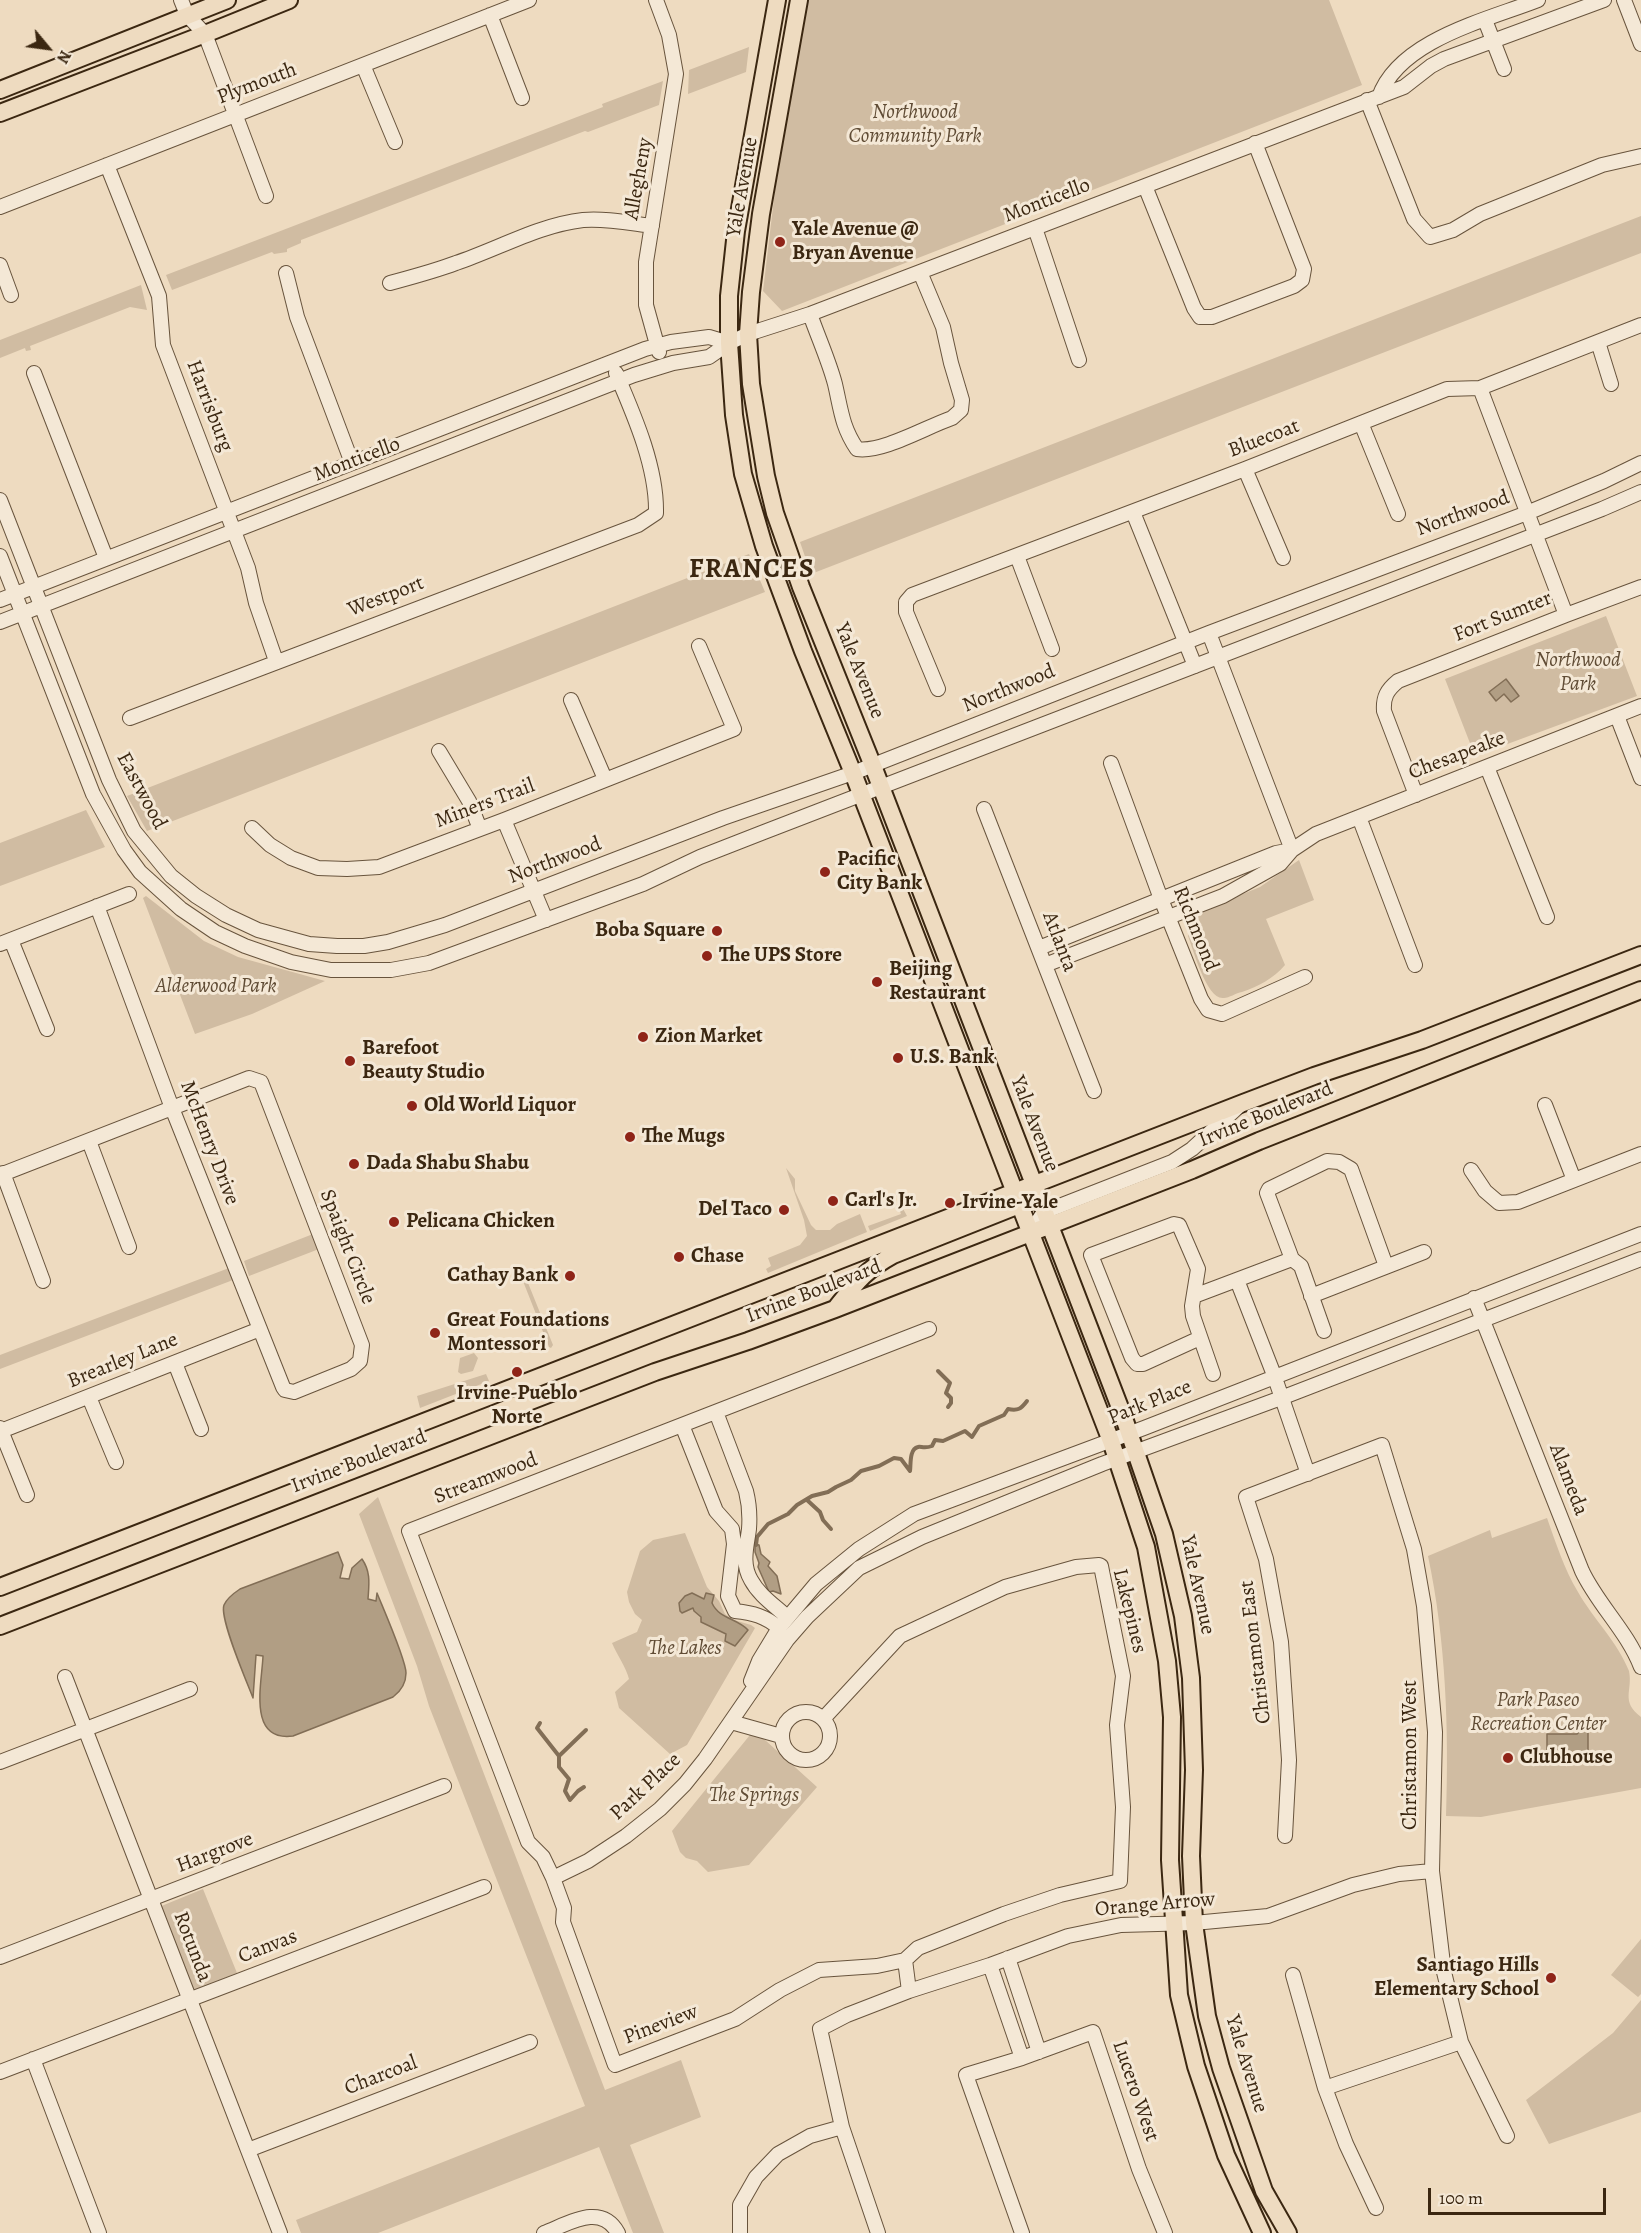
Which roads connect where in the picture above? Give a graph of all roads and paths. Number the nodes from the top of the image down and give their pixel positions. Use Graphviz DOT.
graph roads {
  1 [pos="226,0"];
  2 [pos="289,0"];
  3 [pos="529,0"];
  4 [pos="656,0"];
  5 [pos="777,0"];
  6 [pos="799,0"];
  7 [pos="1538,0"];
  8 [pos="1604,0"];
  9 [pos="1624,0"];
  10 [pos="184,8"];
  11 [pos="490,15"];
  12 [pos="1485,20"];
  13 [pos="1638,26"];
  14 [pos="206,34"];
  15 [pos="1493,40"];
  16 [pos="1641,44"];
  17 [pos="363,65"];
  18 [pos="1504,69"];
  19 [pos="0,90"];
  20 [pos="522,98"];
  21 [pos="1373,98"];
  22 [pos="0,113"];
  23 [pos="236,115"];
  24 [pos="395,142"];
  25 [pos="1256,143"];
  26 [pos="1641,156"];
  27 [pos="107,165"];
  28 [pos="1144,186"];
  29 [pos="266,196"];
  30 [pos="0,207"];
  31 [pos="652,226"];
  32 [pos="1035,228"];
  33 [pos="0,265"];
  34 [pos="920,272"];
  35 [pos="286,273"];
  36 [pos="390,284"];
  37 [pos="11,295"];
  38 [pos="810,314"];
  39 [pos="1641,325"];
  40 [pos="748,334"];
  41 [pos="1598,342"];
  42 [pos="729,343"];
  43 [pos="657,346"];
  44 [pos="1080,360"];
  45 [pos="612,363"];
  46 [pos="663,366"];
  47 [pos="34,372"];
  48 [pos="619,381"];
  49 [pos="1611,384"];
  50 [pos="1480,388"];
  51 [pos="1361,423"];
  52 [pos="352,463"];
  53 [pos="1641,463"];
  54 [pos="1245,469"];
  55 [pos="1641,492"];
  56 [pos="0,500"];
  57 [pos="227,512"];
  58 [pos="1133,512"];
  59 [pos="1527,513"];
  60 [pos="1398,514"];
  61 [pos="234,531"];
  62 [pos="1536,534"];
  63 [pos="0,556"];
  64 [pos="1017,556"];
  65 [pos="106,558"];
  66 [pos="1283,558"];
  67 [pos="34,587"];
  68 [pos="1641,587"];
  69 [pos="14,594"];
  70 [pos="0,600"];
  71 [pos="42,606"];
  72 [pos="22,613"];
  73 [pos="1566,615"];
  74 [pos="0,622"];
  75 [pos="1209,633"];
  76 [pos="1185,642"];
  77 [pos="699,646"];
  78 [pos="1052,649"];
  79 [pos="1218,657"];
  80 [pos="276,661"];
  81 [pos="1195,666"];
  82 [pos="939,689"];
  83 [pos="571,700"];
  84 [pos="1641,706"];
  85 [pos="1617,716"];
  86 [pos="130,718"];
  87 [pos="439,751"];
  88 [pos="1111,763"];
  89 [pos="873,766"];
  90 [pos="1487,767"];
  91 [pos="853,773"];
  92 [pos="1641,778"];
  93 [pos="605,779"];
  94 [pos="880,787"];
  95 [pos="861,795"];
  96 [pos="1416,795"];
  97 [pos="984,809"];
  98 [pos="1359,817"];
  99 [pos="504,820"];
  100 [pos="252,828"];
  101 [pos="480,829"];
  102 [pos="1292,850"];
  103 [pos="535,891"];
  104 [pos="129,894"];
  105 [pos="1161,899"];
  106 [pos="97,906"];
  107 [pos="1168,916"];
  108 [pos="1547,917"];
  109 [pos="546,921"];
  110 [pos="5,942"];
  111 [pos="388,942"];
  112 [pos="1039,948"];
  113 [pos="1641,955"];
  114 [pos="1045,965"];
  115 [pos="1415,965"];
  116 [pos="1305,977"];
  117 [pos="1641,990"];
  118 [pos="47,1029"];
  119 [pos="1094,1091"];
  120 [pos="1243,1103"];
  121 [pos="1545,1105"];
  122 [pos="172,1108"];
  123 [pos="89,1141"];
  124 [pos="1641,1154"];
  125 [pos="1471,1170"];
  126 [pos="2,1174"];
  127 [pos="1574,1180"];
  128 [pos="1033,1184"];
  129 [pos="1016,1198"];
  130 [pos="1046,1219"];
  131 [pos="1030,1233"];
  132 [pos="1641,1234"];
  133 [pos="129,1247"];
  134 [pos="1424,1252"];
  135 [pos="1292,1259"];
  136 [pos="1641,1259"];
  137 [pos="1386,1266"];
  138 [pos="1238,1280"];
  139 [pos="43,1281"];
  140 [pos="1194,1296"];
  141 [pos="1311,1296"];
  142 [pos="1474,1298"];
  143 [pos="835,1309"];
  144 [pos="1483,1320"];
  145 [pos="260,1329"];
  146 [pos="929,1329"];
  147 [pos="1324,1331"];
  148 [pos="1200,1338"];
  149 [pos="175,1363"];
  150 [pos="1213,1374"];
  151 [pos="1274,1376"];
  152 [pos="290,1392"];
  153 [pos="89,1396"];
  154 [pos="1281,1398"];
  155 [pos="716,1412"];
  156 [pos="682,1425"];
  157 [pos="1,1429"];
  158 [pos="201,1429"];
  159 [pos="1130,1433"];
  160 [pos="1111,1441"];
  161 [pos="1136,1451"];
  162 [pos="1117,1458"];
  163 [pos="116,1462"];
  164 [pos="1308,1474"];
  165 [pos="27,1495"];
  166 [pos="0,1587"];
  167 [pos="783,1622"];
  168 [pos="0,1626"];
  169 [pos="1641,1667"];
  170 [pos="65,1677"];
  171 [pos="190,1689"];
  172 [pos="744,1700"];
  173 [pos="823,1719"];
  174 [pos="731,1722"];
  175 [pos="85,1730"];
  176 [pos="781,1736"];
  177 [pos="0,1762"];
  178 [pos="444,1786"];
  179 [pos="1285,1836"];
  180 [pos="1432,1870"];
  181 [pos="553,1878"];
  182 [pos="1120,1881"];
  183 [pos="484,1887"];
  184 [pos="151,1899"];
  185 [pos="1173,1923"];
  186 [pos="1194,1923"];
  187 [pos="0,1957"];
  188 [pos="1008,1959"];
  189 [pos="905,1960"];
  190 [pos="990,1965"];
  191 [pos="1293,1975"];
  192 [pos="909,1991"];
  193 [pos="189,1999"];
  194 [pos="531,2042"];
  195 [pos="1461,2042"];
  196 [pos="1039,2052"];
  197 [pos="1022,2058"];
  198 [pos="33,2059"];
  199 [pos="0,2072"];
  200 [pos="1325,2088"];
  201 [pos="842,2127"];
  202 [pos="1507,2136"];
  203 [pos="248,2150"];
  204 [pos="1376,2208"];
  205 [pos="99,2233"];
  206 [pos="280,2233"];
  207 [pos="544,2233"];
  208 [pos="618,2233"];
  209 [pos="740,2233"];
  210 [pos="879,2233"];
  211 [pos="1022,2233"];
  212 [pos="1165,2233"];
  213 [pos="1262,2233"];
  214 [pos="1288,2233"];
  1 -- 10 [label="main road"];
  2 -- 14 [label="main road"];
  3 -- 11 [label="street, Plymouth"];
  4 -- 31 [label="street, Allegheny"];
  5 -- 42 [label="main road, Yale Avenue"];
  6 -- 40 [label="main road, Yale Avenue"];
  7 -- 12 [label="street"];
  8 -- 15 [label="street, Monticello"];
  9 -- 13 [label="street"];
  10 -- 14 [label="street"];
  10 -- 19 [label="main road"];
  11 -- 17 [label="street, Plymouth"];
  11 -- 20 [label="street"];
  12 -- 15 [label="street"];
  12 -- 21 [label="street"];
  13 -- 16 [label="street"];
  14 -- 22 [label="main road"];
  14 -- 23 [label="street"];
  15 -- 18 [label="street"];
  15 -- 21 [label="street, Monticello"];
  17 -- 23 [label="street, Plymouth"];
  17 -- 24 [label="street"];
  21 -- 25 [label="street, Monticello"];
  21 -- 26 [label="street"];
  23 -- 27 [label="street, Plymouth"];
  23 -- 29 [label="street"];
  25 -- 28 [label="street, Monticello"];
  25 -- 28 [label="street"];
  27 -- 30 [label="street, Plymouth"];
  27 -- 57 [label="street, Harrisburg"];
  28 -- 32 [label="street, Monticello"];
  31 -- 36 [label="street"];
  31 -- 43 [label="street, Allegheny"];
  32 -- 34 [label="street, Monticello"];
  32 -- 44 [label="street"];
  33 -- 37 [label="street"];
  34 -- 38 [label="street, Monticello"];
  34 -- 38 [label="street"];
  35 -- 52 [label="street"];
  38 -- 40 [label="street, Monticello"];
  39 -- 41 [label="street, Bluecoat"];
  40 -- 42 [label="street, Monticello"];
  40 -- 89 [label="main road, Yale Avenue"];
  41 -- 49 [label="street"];
  41 -- 50 [label="street, Bluecoat"];
  42 -- 43 [label="street, Monticello"];
  42 -- 46 [label="street, Monticello"];
  42 -- 91 [label="main road, Yale Avenue"];
  43 -- 45 [label="street, Monticello"];
  43 -- 46 [label="street, Allegheny"];
  45 -- 48 [label="street"];
  45 -- 52 [label="street, Monticello"];
  46 -- 48 [label="street, Monticello"];
  47 -- 65 [label="street"];
  48 -- 61 [label="street, Monticello"];
  48 -- 80 [label="street, Westport"];
  50 -- 51 [label="street, Bluecoat"];
  50 -- 59 [label="street"];
  51 -- 54 [label="street, Bluecoat"];
  51 -- 60 [label="street"];
  52 -- 57 [label="street, Monticello"];
  53 -- 59 [label="street, Northwood"];
  54 -- 58 [label="street, Bluecoat"];
  54 -- 66 [label="street"];
  55 -- 62 [label="street"];
  56 -- 67 [label="street, Eastwood"];
  57 -- 61 [label="street, Harrisburg"];
  57 -- 65 [label="street, Monticello"];
  58 -- 64 [label="street, Bluecoat"];
  58 -- 76 [label="street"];
  59 -- 62 [label="street"];
  59 -- 75 [label="street, Northwood"];
  61 -- 71 [label="street, Monticello"];
  61 -- 80 [label="street, Harrisburg"];
  62 -- 73 [label="street"];
  62 -- 79 [label="street"];
  63 -- 69 [label="street, Eastwood"];
  64 -- 78 [label="street"];
  64 -- 82 [label="street, Bluecoat"];
  65 -- 67 [label="street, Monticello"];
  67 -- 69 [label="street, Monticello"];
  67 -- 71 [label="street, Eastwood"];
  68 -- 73 [label="street, Fort Sumter"];
  69 -- 70 [label="street, Monticello"];
  69 -- 72 [label="street, Eastwood"];
  71 -- 72 [label="street, Monticello"];
  71 -- 111 [label="street, Eastwood"];
  72 -- 74 [label="street, Monticello"];
  72 -- 109 [label="street, Eastwood"];
  73 -- 96 [label="street, Fort Sumter"];
  75 -- 76 [label="street, Northwood"];
  75 -- 79 [label="street"];
  76 -- 81 [label="street"];
  76 -- 89 [label="street, Northwood"];
  77 -- 93 [label="street, Miners Trail"];
  79 -- 81 [label="street"];
  79 -- 102 [label="street"];
  80 -- 86 [label="street, Westport"];
  81 -- 94 [label="street"];
  83 -- 93 [label="street"];
  84 -- 85 [label="street, Chesapeake"];
  85 -- 90 [label="street, Chesapeake"];
  85 -- 92 [label="street"];
  87 -- 101 [label="street"];
  88 -- 105 [label="street, Richmond"];
  89 -- 91 [label="street, Northwood"];
  89 -- 94 [label="main road, Yale Avenue"];
  90 -- 96 [label="street, Chesapeake"];
  90 -- 108 [label="street"];
  91 -- 95 [label="main road, Yale Avenue"];
  91 -- 103 [label="street, Northwood"];
  93 -- 99 [label="street, Miners Trail"];
  94 -- 95 [label="street"];
  94 -- 128 [label="main road, Yale Avenue"];
  95 -- 109 [label="street"];
  95 -- 129 [label="main road, Yale Avenue"];
  96 -- 98 [label="street, Chesapeake"];
  97 -- 112 [label="street, Atlanta"];
  98 -- 102 [label="street, Chesapeake"];
  98 -- 115 [label="street"];
  99 -- 101 [label="street, Miners Trail"];
  99 -- 103 [label="street"];
  100 -- 101 [label="street, Miners Trail"];
  102 -- 105 [label="street, Chesapeake"];
  102 -- 107 [label="street, Chesapeake"];
  103 -- 109 [label="street"];
  103 -- 111 [label="street, Northwood"];
  104 -- 106 [label="street"];
  105 -- 107 [label="street, Richmond"];
  105 -- 112 [label="street, Chesapeake"];
  106 -- 110 [label="street"];
  106 -- 122 [label="street, McHenry Drive"];
  107 -- 114 [label="street, Chesapeake"];
  107 -- 116 [label="street, Richmond"];
  110 -- 118 [label="street"];
  112 -- 114 [label="street, Atlanta"];
  113 -- 120 [label="main road, Irvine Boulevard"];
  114 -- 119 [label="street, Atlanta"];
  117 -- 130 [label="main road, Irvine Boulevard"];
  120 -- 128 [label="main road, Irvine Boulevard"];
  120 -- 130 [label="street"];
  121 -- 127 [label="street"];
  122 -- 123 [label="street"];
  122 -- 145 [label="street, McHenry Drive"];
  122 -- 152 [label="street, Spaight Circle"];
  123 -- 126 [label="street"];
  123 -- 133 [label="street"];
  124 -- 127 [label="street"];
  125 -- 127 [label="street"];
  126 -- 139 [label="street"];
  128 -- 129 [label="main road"];
  128 -- 130 [label="main road, Yale Avenue"];
  129 -- 131 [label="main road, Yale Avenue"];
  129 -- 143 [label="main road"];
  129 -- 166 [label="main road, Irvine Boulevard"];
  130 -- 131 [label="main road, Irvine Boulevard"];
  130 -- 159 [label="main road, Yale Avenue"];
  131 -- 143 [label="main road, Irvine Boulevard"];
  131 -- 160 [label="main road, Yale Avenue"];
  132 -- 142 [label="street, Park Place"];
  134 -- 137 [label="street"];
  135 -- 137 [label="street"];
  135 -- 138 [label="street"];
  135 -- 141 [label="street"];
  136 -- 144 [label="street, Park Place"];
  137 -- 141 [label="street"];
  138 -- 140 [label="street"];
  138 -- 151 [label="street"];
  140 -- 148 [label="street"];
  140 -- 148 [label="street"];
  141 -- 147 [label="street"];
  142 -- 144 [label="street, Alameda"];
  142 -- 151 [label="street, Park Place"];
  143 -- 168 [label="main road, Irvine Boulevard"];
  144 -- 154 [label="street, Park Place"];
  144 -- 169 [label="street, Alameda"];
  145 -- 149 [label="street, Brearley Lane"];
  145 -- 152 [label="street, McHenry Drive"];
  146 -- 155 [label="street, Streamwood"];
  148 -- 150 [label="street"];
  149 -- 153 [label="street, Brearley Lane"];
  149 -- 158 [label="street"];
  151 -- 154 [label="street"];
  151 -- 159 [label="street, Park Place"];
  153 -- 157 [label="street, Brearley Lane"];
  153 -- 163 [label="street"];
  154 -- 161 [label="street, Park Place"];
  154 -- 164 [label="street"];
  155 -- 156 [label="street, Streamwood"];
  155 -- 167 [label="street"];
  156 -- 167 [label="street"];
  156 -- 181 [label="street, Streamwood"];
  157 -- 165 [label="street"];
  159 -- 160 [label="street, Park Place"];
  159 -- 161 [label="main road, Yale Avenue"];
  160 -- 162 [label="main road, Yale Avenue"];
  160 -- 167 [label="street, Park Place"];
  161 -- 162 [label="street, Park Place"];
  161 -- 186 [label="main road, Yale Avenue"];
  162 -- 172 [label="street, Park Place"];
  162 -- 185 [label="main road, Yale Avenue"];
  164 -- 179 [label="street, Christamon East"];
  164 -- 180 [label="street, Christamon West"];
  167 -- 172 [label="street, Park Place"];
  170 -- 175 [label="street, Rotunda"];
  171 -- 175 [label="street"];
  172 -- 174 [label="street, Park Place"];
  173 -- 176 [label="street"];
  173 -- 176 [label="street"];
  173 -- 182 [label="street, Lakepines"];
  174 -- 176 [label="street"];
  174 -- 181 [label="street, Park Place"];
  175 -- 177 [label="street"];
  175 -- 184 [label="street, Rotunda"];
  178 -- 184 [label="street, Hargrove"];
  180 -- 186 [label="street, Orange Arrow"];
  180 -- 195 [label="street, Christamon West"];
  181 -- 189 [label="street, Pineview"];
  182 -- 189 [label="street, Pineview"];
  183 -- 193 [label="street, Canvas"];
  184 -- 187 [label="street, Hargrove"];
  184 -- 193 [label="street, Rotunda"];
  185 -- 186 [label="street, Orange Arrow"];
  185 -- 188 [label="street, Orange Arrow"];
  185 -- 213 [label="main road, Yale Avenue"];
  186 -- 214 [label="main road, Yale Avenue"];
  188 -- 190 [label="street, Orange Arrow"];
  188 -- 196 [label="street"];
  189 -- 192 [label="street"];
  190 -- 192 [label="street, Orange Arrow"];
  190 -- 197 [label="street"];
  191 -- 200 [label="street"];
  192 -- 201 [label="street, Orange Arrow"];
  193 -- 198 [label="street, Canvas"];
  193 -- 203 [label="street, Rotunda"];
  194 -- 203 [label="street, Charcoal"];
  195 -- 200 [label="street"];
  195 -- 202 [label="street, Christamon West"];
  196 -- 197 [label="street, Lucero West"];
  196 -- 212 [label="street, Lucero West"];
  197 -- 211 [label="street, Lucero West"];
  198 -- 199 [label="street, Canvas"];
  198 -- 205 [label="street"];
  200 -- 204 [label="street"];
  201 -- 209 [label="street"];
  201 -- 210 [label="street"];
  203 -- 206 [label="street, Rotunda"];
  207 -- 208 [label="street"];
}
